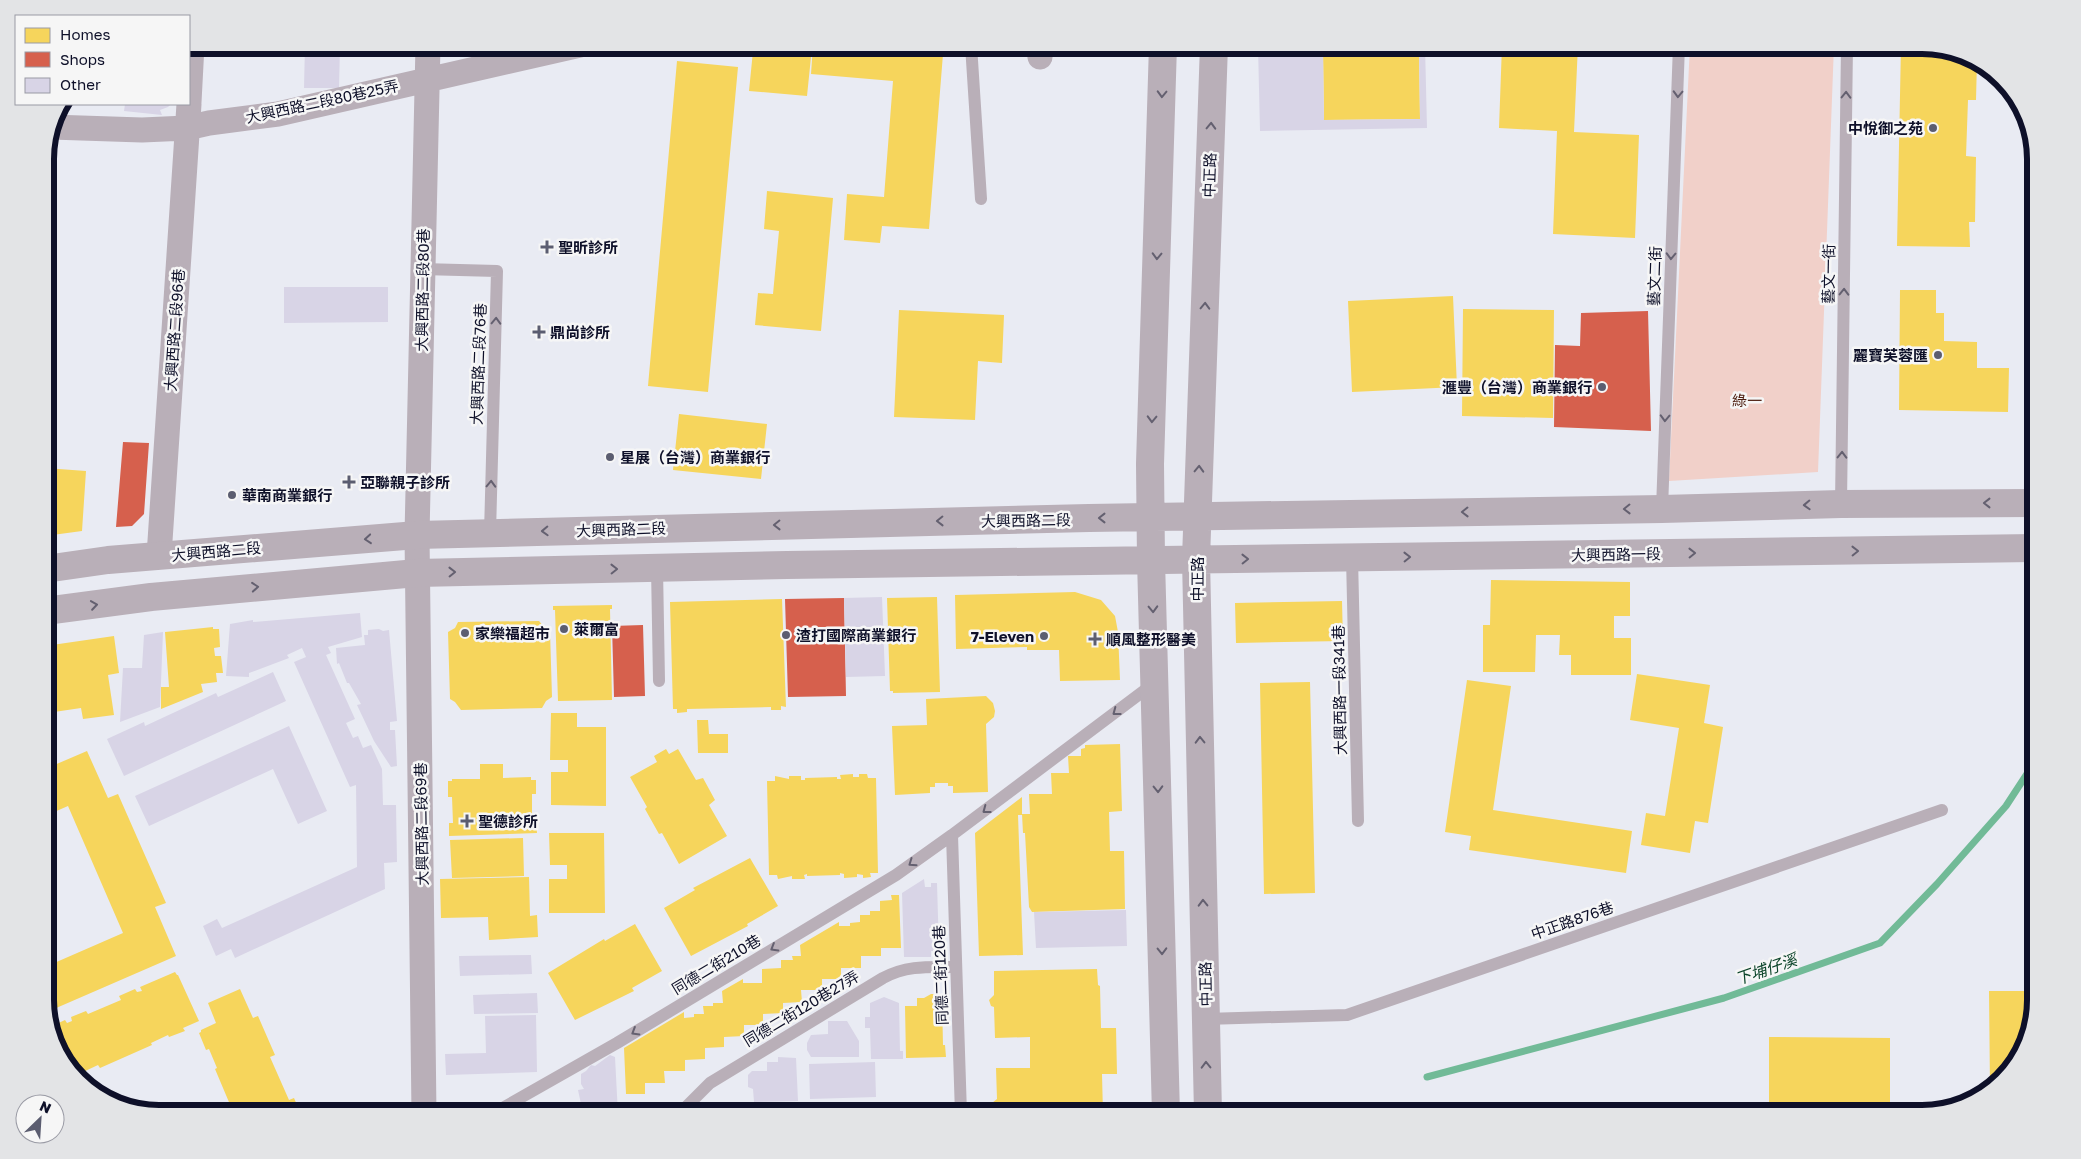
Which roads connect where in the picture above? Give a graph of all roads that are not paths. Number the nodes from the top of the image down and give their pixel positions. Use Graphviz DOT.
graph roads {
  1 [pos="192,54"];
  2 [pos="428,54"];
  3 [pos="540,54"];
  4 [pos="972,54"];
  5 [pos="1163,54"];
  6 [pos="1214,54"];
  7 [pos="1679,54"];
  8 [pos="1847,54"];
  9 [pos="427,79"];
  10 [pos="190,84"];
  11 [pos="189,105"];
  12 [pos="59,127"];
  13 [pos="187,128"];
  14 [pos="980,199"];
  15 [pos="422,269"];
  16 [pos="2027,503"];
  17 [pos="1841,504"];
  18 [pos="1662,509"];
  19 [pos="1198,517"];
  20 [pos="1151,518"];
  21 [pos="490,532"];
  22 [pos="417,535"];
  23 [pos="2027,548"];
  24 [pos="159,556"];
  25 [pos="1352,557"];
  26 [pos="1196,559"];
  27 [pos="1151,560"];
  28 [pos="54,568"];
  29 [pos="657,568"];
  30 [pos="417,573"];
  31 [pos="54,610"];
  32 [pos="659,681"];
  33 [pos="1155,683"];
  34 [pos="1942,810"];
  35 [pos="1358,821"];
  36 [pos="952,835"];
  37 [pos="956,967"];
  38 [pos="1205,1019"];
  39 [pos="424,1105"];
  40 [pos="508,1105"];
  41 [pos="688,1105"];
  42 [pos="961,1105"];
  43 [pos="1166,1105"];
  44 [pos="1208,1105"];
  1 -- 10 [label="street, 大興西路二段96巷"];
  2 -- 9 [label="street, 大興西路二段80巷"];
  3 -- 9 [label="street, 大興西路二段80巷25弄"];
  4 -- 14 [label="lane"];
  5 -- 20 [label="street, one-way"];
  19 -- 6 [label="street, 中正路, one-way"];
  7 -- 18 [label="lane, 藝文二街, one-way"];
  17 -- 8 [label="lane, 藝文一街, one-way"];
  9 -- 13 [label="street, 大興西路二段80巷25弄"];
  9 -- 15 [label="street, 大興西路二段80巷"];
  11 -- 13 [label="street, 大興西路二段96巷"];
  12 -- 13 [label="street, 大興西路二段80巷25弄"];
  13 -- 24 [label="street, 大興西路二段96巷"];
  21 -- 15 [label="lane, 大興西路二段76巷, one-way"];
  15 -- 22 [label="street, 大興西路二段80巷"];
  16 -- 17 [label="street, one-way"];
  17 -- 18 [label="street, one-way"];
  18 -- 19 [label="street, one-way"];
  19 -- 20 [label="street, 大興西路二段"];
  19 -- 26 [label="street, 中正路"];
  20 -- 21 [label="street, 大興西路二段, one-way"];
  20 -- 27 [label="street"];
  21 -- 22 [label="street, 大興西路二段"];
  22 -- 24 [label="street, 大興西路二段, one-way"];
  22 -- 30 [label="street, 大興西路二段69巷"];
  25 -- 23 [label="street, 大興西路一段, one-way"];
  24 -- 28 [label="street, 大興西路二段"];
  26 -- 25 [label="street, 大興西路一段, one-way"];
  25 -- 35 [label="lane, 大興西路一段341巷"];
  26 -- 27 [label="street"];
  38 -- 26 [label="street, 中正路, one-way"];
  27 -- 29 [label="street"];
  27 -- 33 [label="street, one-way"];
  30 -- 29 [label="street, one-way"];
  29 -- 32 [label="lane"];
  31 -- 30 [label="street, one-way"];
  30 -- 39 [label="street, 大興西路二段69巷"];
  33 -- 36 [label="lane, 同德二街210巷, one-way"];
  33 -- 43 [label="street, one-way"];
  34 -- 38 [label="lane, 中正路876巷"];
  36 -- 37 [label="lane, 同德二街120巷"];
  36 -- 40 [label="lane, 同德二街210巷, one-way"];
  37 -- 41 [label="lane, 同德二街120巷27弄"];
  37 -- 42 [label="lane, 同德二街120巷"];
  44 -- 38 [label="street, 中正路, one-way"];
}
